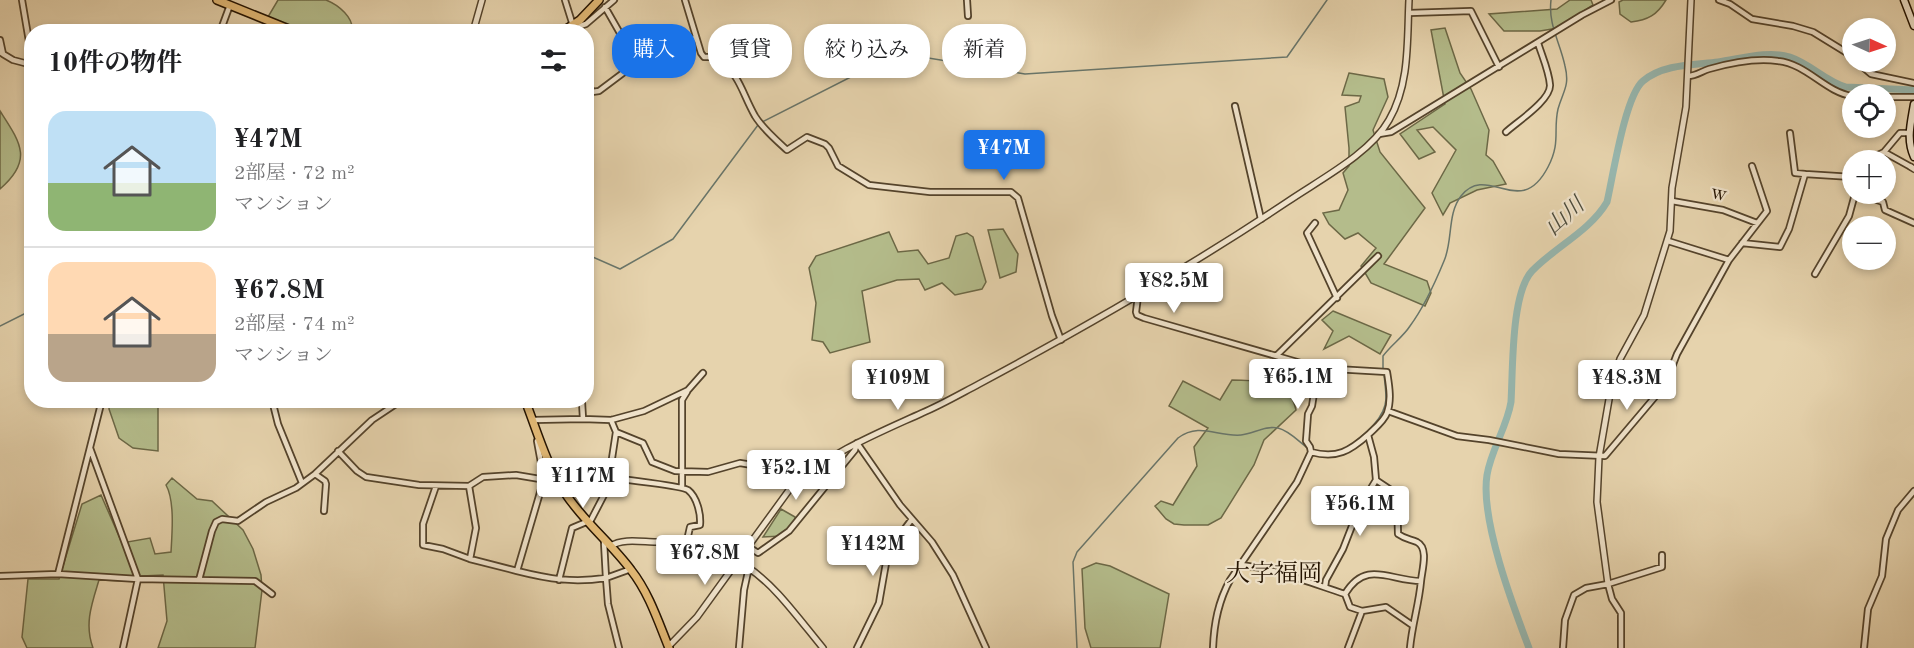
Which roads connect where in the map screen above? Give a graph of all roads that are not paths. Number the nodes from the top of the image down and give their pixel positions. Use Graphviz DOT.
graph roads {
  1 [pos="22,0"];
  2 [pos="217,0"];
  3 [pos="482,0"];
  4 [pos="565,0"];
  5 [pos="599,0"];
  6 [pos="614,0"];
  7 [pos="686,0"];
  8 [pos="967,0"];
  9 [pos="1409,0"];
  10 [pos="1611,0"];
  11 [pos="1691,0"];
  12 [pos="1719,0"];
  13 [pos="1904,0"];
  14 [pos="230,5"];
  15 [pos="604,7"];
  16 [pos="1409,13"];
  17 [pos="968,16"];
  18 [pos="26,24"];
  19 [pos="223,24"];
  20 [pos="276,24"];
  21 [pos="475,24"];
  22 [pos="573,24"];
  23 [pos="578,24"];
  24 [pos="586,24"];
  25 [pos="614,24"];
  26 [pos="692,24"];
  27 [pos="1914,26"];
  28 [pos="0,40"];
  29 [pos="696,40"];
  30 [pos="1538,43"];
  31 [pos="1842,50"];
  32 [pos="2,53"];
  33 [pos="24,63"];
  34 [pos="1499,66"];
  35 [pos="1868,72"];
  36 [pos="1688,76"];
  37 [pos="616,78"];
  38 [pos="1914,82"];
  39 [pos="594,92"];
  40 [pos="1842,94"];
  41 [pos="1896,97"];
  42 [pos="1914,97"];
  43 [pos="1914,104"];
  44 [pos="1235,106"];
  45 [pos="1913,117"];
  46 [pos="1506,132"];
  47 [pos="1790,133"];
  48 [pos="1909,133"];
  49 [pos="1379,134"];
  50 [pos="1886,150"];
  51 [pos="1914,157"];
  52 [pos="1896,158"];
  53 [pos="1752,166"];
  54 [pos="1913,168"];
  55 [pos="1805,174"];
  56 [pos="1842,176"];
  57 [pos="1672,201"];
  58 [pos="1853,204"];
  59 [pos="1884,204"];
  60 [pos="1262,219"];
  61 [pos="1315,223"];
  62 [pos="1757,223"];
  63 [pos="1914,223"];
  64 [pos="1668,241"];
  65 [pos="1742,243"];
  66 [pos="1378,256"];
  67 [pos="1729,260"];
  68 [pos="1815,274"];
  69 [pos="1138,296"];
  70 [pos="1337,298"];
  71 [pos="1061,340"];
  72 [pos="1276,356"];
  73 [pos="1318,368"];
  74 [pos="703,373"];
  75 [pos="688,390"];
  76 [pos="100,408"];
  77 [pos="274,408"];
  78 [pos="390,408"];
  79 [pos="528,408"];
  80 [pos="582,408"];
  81 [pos="1388,411"];
  82 [pos="583,419"];
  83 [pos="533,420"];
  84 [pos="611,420"];
  85 [pos="616,432"];
  86 [pos="1368,435"];
  87 [pos="539,436"];
  88 [pos="857,443"];
  89 [pos="90,448"];
  90 [pos="338,451"];
  91 [pos="1311,452"];
  92 [pos="1599,457"];
  93 [pos="827,459"];
  94 [pos="682,472"];
  95 [pos="315,474"];
  96 [pos="609,478"];
  97 [pos="544,479"];
  98 [pos="1376,480"];
  99 [pos="558,482"];
  100 [pos="302,483"];
  101 [pos="608,484"];
  102 [pos="436,486"];
  103 [pos="469,486"];
  104 [pos="682,487"];
  105 [pos="1914,491"];
  106 [pos="324,511"];
  107 [pos="912,519"];
  108 [pos="588,522"];
  109 [pos="605,540"];
  110 [pos="686,545"];
  111 [pos="611,546"];
  112 [pos="749,547"];
  113 [pos="1662,555"];
  114 [pos="470,559"];
  115 [pos="739,561"];
  116 [pos="1241,566"];
  117 [pos="749,567"];
  118 [pos="631,569"];
  119 [pos="517,571"];
  120 [pos="57,574"];
  121 [pos="0,576"];
  122 [pos="606,578"];
  123 [pos="138,579"];
  124 [pos="199,580"];
  125 [pos="559,580"];
  126 [pos="1421,580"];
  127 [pos="1608,584"];
  128 [pos="1325,587"];
  129 [pos="272,594"];
  130 [pos="1345,594"];
  131 [pos="1362,611"];
  132 [pos="1412,625"];
  133 [pos="123,648"];
  134 [pos="619,648"];
  135 [pos="668,648"];
  136 [pos="740,648"];
  137 [pos="823,648"];
  138 [pos="857,648"];
  139 [pos="986,648"];
  140 [pos="1213,648"];
  141 [pos="1348,648"];
  142 [pos="1410,648"];
  143 [pos="1563,648"];
  144 [pos="1621,648"];
  145 [pos="1864,648"];
  1 -- 18 [label="street"];
  2 -- 14 [label="main road"];
  3 -- 21 [label="street"];
  4 -- 22 [label="street"];
  5 -- 23 [label="main road"];
  6 -- 15 [label="street"];
  7 -- 26 [label="street"];
  8 -- 17 [label="street"];
  9 -- 16 [label="street"];
  10 -- 30 [label="street"];
  11 -- 36 [label="street"];
  12 -- 31 [label="street"];
  13 -- 27 [label="main road"];
  14 -- 19 [label="street"];
  14 -- 20 [label="main road"];
  15 -- 24 [label="street"];
  15 -- 25 [label="street"];
  16 -- 34 [label="street"];
  16 -- 49 [label="street"];
  28 -- 32 [label="street"];
  29 -- 71 [label="street"];
  30 -- 34 [label="street"];
  30 -- 46 [label="street"];
  32 -- 33 [label="street"];
  34 -- 49 [label="street"];
  35 -- 38 [label="street"];
  36 -- 40 [label="street"];
  36 -- 57 [label="street"];
  37 -- 39 [label="street"];
  41 -- 42 [label="street"];
  43 -- 45 [label="main road"];
  44 -- 60 [label="street"];
  45 -- 48 [label="main road"];
  47 -- 55 [label="street"];
  48 -- 50 [label="street"];
  48 -- 51 [label="main road"];
  49 -- 60 [label="street"];
  52 -- 54 [label="street"];
  53 -- 62 [label="street"];
  55 -- 56 [label="street"];
  55 -- 65 [label="street"];
  57 -- 62 [label="street, w"];
  57 -- 64 [label="street"];
  58 -- 68 [label="street"];
  59 -- 63 [label="street"];
  60 -- 69 [label="street"];
  61 -- 70 [label="street"];
  62 -- 65 [label="street"];
  64 -- 67 [label="street"];
  64 -- 92 [label="street"];
  65 -- 67 [label="street"];
  66 -- 70 [label="street"];
  67 -- 92 [label="street"];
  69 -- 71 [label="street"];
  69 -- 72 [label="street"];
  70 -- 72 [label="street"];
  71 -- 88 [label="street"];
  72 -- 73 [label="street"];
  73 -- 81 [label="street"];
  73 -- 91 [label="street"];
  74 -- 75 [label="street"];
  75 -- 84 [label="street"];
  75 -- 94 [label="street"];
  76 -- 89 [label="street"];
  77 -- 100 [label="street"];
  78 -- 90 [label="street"];
  79 -- 83 [label="main road"];
  80 -- 82 [label="street"];
  81 -- 86 [label="street"];
  81 -- 92 [label="street"];
  82 -- 83 [label="street"];
  82 -- 84 [label="street"];
  83 -- 87 [label="main road"];
  84 -- 85 [label="street"];
  85 -- 94 [label="street"];
  85 -- 96 [label="street"];
  86 -- 91 [label="street"];
  86 -- 98 [label="street"];
  87 -- 97 [label="street"];
  87 -- 99 [label="main road"];
  88 -- 93 [label="street"];
  88 -- 107 [label="street"];
  88 -- 112 [label="street"];
  89 -- 120 [label="street"];
  89 -- 123 [label="street"];
  90 -- 95 [label="street"];
  90 -- 102 [label="street"];
  91 -- 116 [label="street"];
  92 -- 127 [label="street"];
  93 -- 94 [label="street"];
  93 -- 112 [label="street"];
  94 -- 104 [label="street"];
  95 -- 100 [label="street"];
  95 -- 106 [label="street"];
  96 -- 101 [label="street"];
  96 -- 104 [label="street"];
  97 -- 99 [label="street"];
  97 -- 103 [label="street"];
  97 -- 119 [label="street"];
  98 -- 126 [label="street"];
  98 -- 128 [label="street"];
  99 -- 101 [label="street"];
  99 -- 108 [label="main road"];
  100 -- 124 [label="street"];
  101 -- 108 [label="street"];
  102 -- 103 [label="street"];
  102 -- 114 [label="street"];
  103 -- 114 [label="street"];
  104 -- 110 [label="street"];
  105 -- 145 [label="street"];
  107 -- 138 [label="street"];
  107 -- 139 [label="street"];
  108 -- 109 [label="main road"];
  108 -- 125 [label="street"];
  109 -- 111 [label="main road"];
  109 -- 122 [label="street"];
  110 -- 111 [label="street"];
  110 -- 115 [label="street"];
  111 -- 118 [label="main road"];
  112 -- 115 [label="street"];
  113 -- 127 [label="street"];
  114 -- 119 [label="street"];
  115 -- 117 [label="street"];
  115 -- 135 [label="street"];
  116 -- 128 [label="street"];
  116 -- 140 [label="street"];
  117 -- 136 [label="street"];
  117 -- 137 [label="street"];
  118 -- 122 [label="street"];
  118 -- 135 [label="main road"];
  119 -- 125 [label="street"];
  120 -- 121 [label="street"];
  120 -- 123 [label="street"];
  122 -- 125 [label="street"];
  122 -- 134 [label="street"];
  123 -- 124 [label="street"];
  123 -- 133 [label="street"];
  124 -- 129 [label="street"];
  126 -- 130 [label="street"];
  126 -- 132 [label="street"];
  127 -- 143 [label="street"];
  127 -- 144 [label="street"];
  128 -- 130 [label="street"];
  130 -- 131 [label="street"];
  131 -- 132 [label="street"];
  131 -- 141 [label="street"];
  132 -- 142 [label="street"];
}
